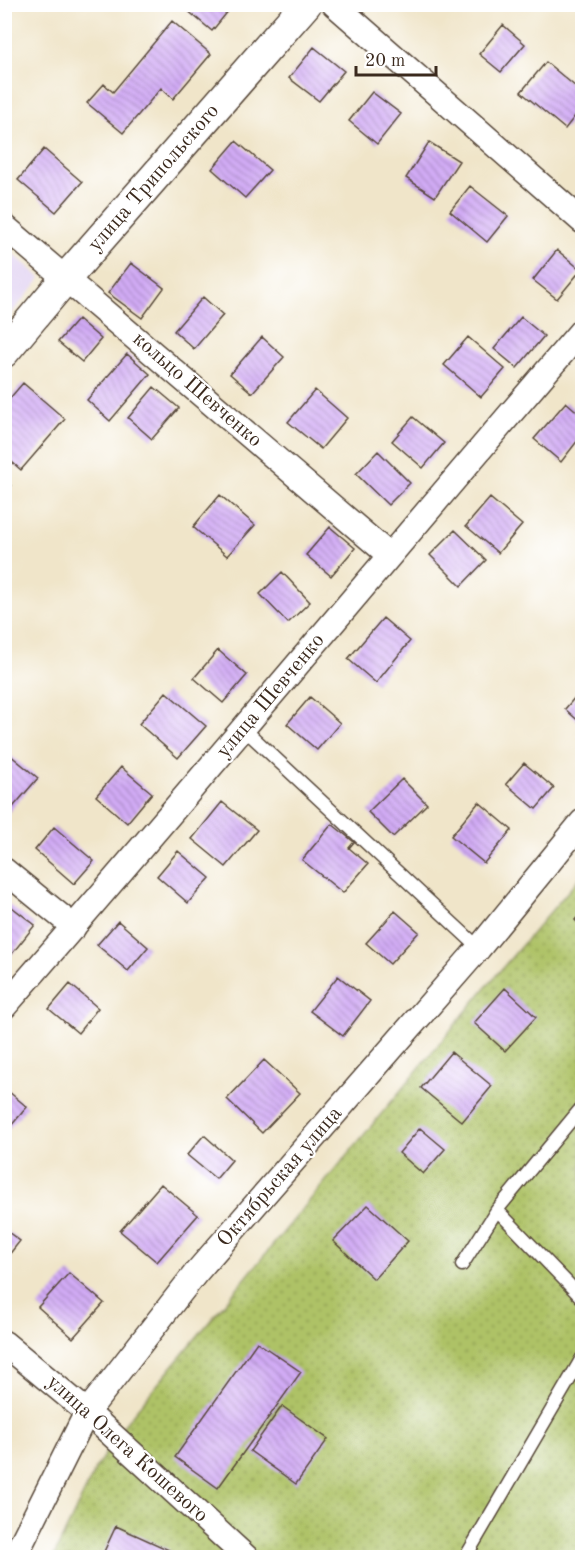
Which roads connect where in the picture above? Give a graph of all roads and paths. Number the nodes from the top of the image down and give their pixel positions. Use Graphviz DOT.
graph roads {
  1 [pos="306,4"];
  2 [pos="334,4"];
  3 [pos="582,221"];
  4 [pos="4,226"];
  5 [pos="66,278"];
  6 [pos="582,330"];
  7 [pos="4,352"];
  8 [pos="389,555"];
  9 [pos="244,729"];
  10 [pos="582,822"];
  11 [pos="4,870"];
  12 [pos="74,927"];
  13 [pos="479,948"];
  14 [pos="4,1007"];
  15 [pos="582,1107"];
  16 [pos="497,1210"];
  17 [pos="462,1265"];
  18 [pos="582,1298"];
  19 [pos="4,1343"];
  20 [pos="582,1358"];
  21 [pos="87,1412"];
  22 [pos="14,1557"];
  23 [pos="248,1557"];
  24 [pos="465,1557"];
  1 -- 5 [label="street, улица Трипольского"];
  2 -- 3 [label="street"];
  4 -- 5 [label="street, кольцо Шевченко"];
  5 -- 7 [label="street, улица Трипольского"];
  5 -- 8 [label="street, кольцо Шевченко"];
  6 -- 8 [label="street, улица Шевченко"];
  8 -- 9 [label="street, улица Шевченко"];
  9 -- 12 [label="street, улица Шевченко"];
  9 -- 13 [label="lane"];
  10 -- 13 [label="street, Октябрьская улица"];
  11 -- 12 [label="street"];
  12 -- 14 [label="street, улица Шевченко"];
  13 -- 21 [label="street, Октябрьская улица"];
  15 -- 16 [label="lane"];
  16 -- 17 [label="lane"];
  16 -- 18 [label="lane"];
  19 -- 21 [label="street, улица Олега Кошевого"];
  20 -- 24 [label="lane"];
  21 -- 22 [label="street, Октябрьская улица"];
  21 -- 23 [label="street, улица Олега Кошевого"];
}
